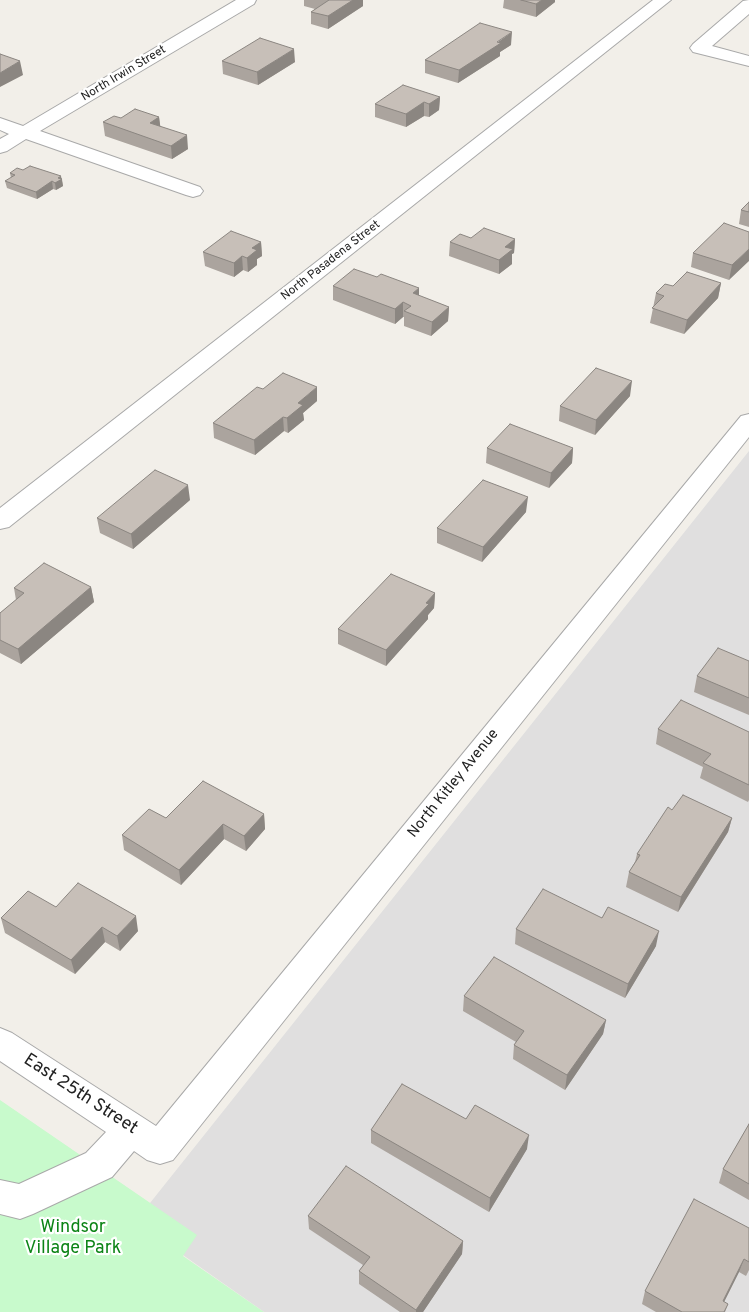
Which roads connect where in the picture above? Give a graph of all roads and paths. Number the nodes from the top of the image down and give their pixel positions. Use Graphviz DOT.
graph roads {
  1 [pos="248,0"];
  2 [pos="663,0"];
  3 [pos="749,5"];
  4 [pos="749,61"];
  5 [pos="0,124"];
  6 [pos="25,132"];
  7 [pos="0,147"];
  8 [pos="193,191"];
  9 [pos="749,421"];
  10 [pos="0,521"];
  11 [pos="0,1043"];
  12 [pos="131,1128"];
  13 [pos="160,1148"];
  14 [pos="0,1197"];
  1 -- 6 [label="street, North Irwin Street"];
  2 -- 10 [label="street, North Pasadena Street"];
  3 -- 4 [label="street"];
  5 -- 6 [label="street"];
  6 -- 7 [label="street, North Irwin Street"];
  6 -- 8 [label="street"];
  9 -- 13 [label="street, North Kitley Avenue"];
  11 -- 12 [label="street, East 25th Street"];
  12 -- 13 [label="street, East 25th Street"];
  12 -- 14 [label="street"];
}
